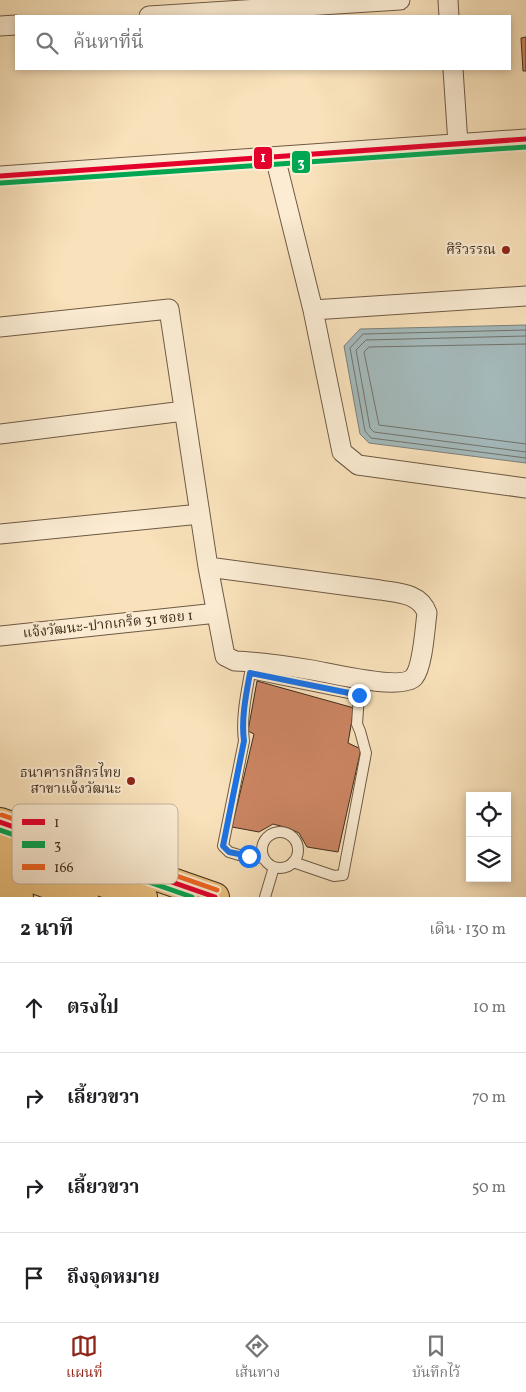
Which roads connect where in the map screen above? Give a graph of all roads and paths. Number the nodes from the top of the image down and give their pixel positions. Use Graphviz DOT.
graph roads {
  1 [pos="400,0"];
  2 [pos="448,0"];
  3 [pos="164,15"];
  4 [pos="449,15"];
  5 [pos="15,25"];
  6 [pos="0,26"];
  7 [pos="453,70"];
  8 [pos="526,139"];
  9 [pos="458,144"];
  10 [pos="275,157"];
  11 [pos="0,176"];
  12 [pos="526,296"];
  13 [pos="313,310"];
  14 [pos="0,327"];
  15 [pos="184,411"];
  16 [pos="0,434"];
  17 [pos="526,488"];
  18 [pos="200,514"];
  19 [pos="0,534"];
  20 [pos="208,567"];
  21 [pos="217,613"];
  22 [pos="0,636"];
  23 [pos="0,822"];
  24 [pos="12,826"];
  25 [pos="0,845"];
  26 [pos="12,849"];
  27 [pos="264,858"];
  28 [pos="293,862"];
  29 [pos="0,866"];
  30 [pos="274,867"];
  31 [pos="12,870"];
  32 [pos="49,884"];
  33 [pos="107,884"];
  34 [pos="178,884"];
  35 [pos="84,897"];
  36 [pos="143,897"];
  37 [pos="215,897"];
  38 [pos="265,897"];
  1 -- 3 [label="street"];
  2 -- 4 [label="street"];
  5 -- 6 [label="street"];
  7 -- 9 [label="street"];
  8 -- 9 [label="street"];
  9 -- 10 [label="street"];
  10 -- 11 [label="street"];
  10 -- 13 [label="street"];
  12 -- 13 [label="street"];
  13 -- 17 [label="street"];
  14 -- 15 [label="street"];
  15 -- 16 [label="street"];
  15 -- 18 [label="street"];
  18 -- 19 [label="street"];
  18 -- 20 [label="street"];
  20 -- 21 [label="street"];
  20 -- 21 [label="street"];
  21 -- 22 [label="street, แจ้งวัฒนะ-ปากเกร็ด 31 ซอย 1"];
  23 -- 24 [label="main road"];
  25 -- 26 [label="main road"];
  27 -- 28 [label="lane"];
  27 -- 28 [label="lane"];
  27 -- 30 [label="lane"];
  28 -- 30 [label="lane"];
  29 -- 31 [label="main road"];
  30 -- 38 [label="lane"];
  32 -- 35 [label="main road"];
  33 -- 36 [label="main road"];
  34 -- 37 [label="main road"];
}
